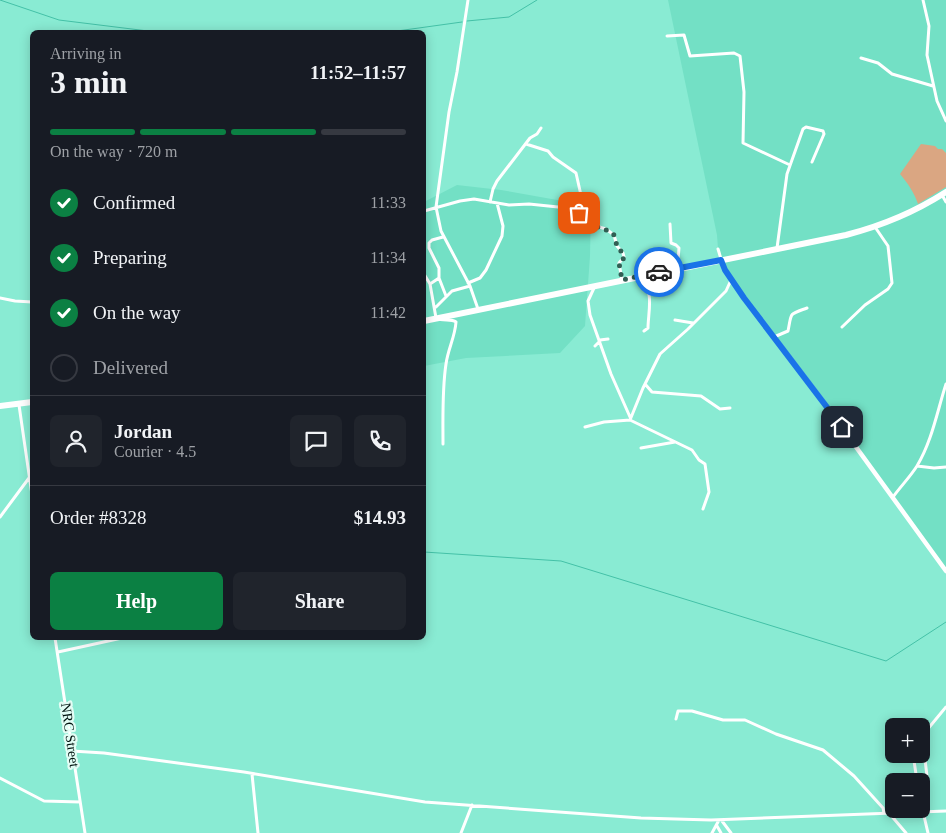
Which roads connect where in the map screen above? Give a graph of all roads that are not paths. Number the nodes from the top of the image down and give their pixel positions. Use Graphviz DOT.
graph roads {
  1 [pos="468,0"];
  2 [pos="923,0"];
  3 [pos="667,36"];
  4 [pos="861,58"];
  5 [pos="934,86"];
  6 [pos="946,120"];
  7 [pos="541,128"];
  8 [pos="526,144"];
  9 [pos="812,162"];
  10 [pos="790,165"];
  11 [pos="944,194"];
  12 [pos="490,202"];
  13 [pos="946,202"];
  14 [pos="497,203"];
  15 [pos="436,208"];
  16 [pos="426,210"];
  17 [pos="585,213"];
  18 [pos="670,224"];
  19 [pos="874,226"];
  20 [pos="443,237"];
  21 [pos="718,249"];
  22 [pos="776,249"];
  23 [pos="721,260"];
  24 [pos="680,268"];
  25 [pos="638,276"];
  26 [pos="426,277"];
  27 [pos="439,278"];
  28 [pos="731,279"];
  29 [pos="622,280"];
  30 [pos="430,284"];
  31 [pos="469,285"];
  32 [pos="595,285"];
  33 [pos="446,296"];
  34 [pos="0,298"];
  35 [pos="30,302"];
  36 [pos="435,308"];
  37 [pos="807,308"];
  38 [pos="478,309"];
  39 [pos="436,318"];
  40 [pos="426,320"];
  41 [pos="675,320"];
  42 [pos="694,323"];
  43 [pos="842,328"];
  44 [pos="644,331"];
  45 [pos="774,337"];
  46 [pos="608,339"];
  47 [pos="600,340"];
  48 [pos="595,346"];
  49 [pos="645,384"];
  50 [pos="946,384"];
  51 [pos="944,400"];
  52 [pos="30,402"];
  53 [pos="19,404"];
  54 [pos="0,406"];
  55 [pos="730,408"];
  56 [pos="630,419"];
  57 [pos="585,427"];
  58 [pos="676,442"];
  59 [pos="443,444"];
  60 [pos="26,446"];
  61 [pos="30,447"];
  62 [pos="641,448"];
  63 [pos="916,466"];
  64 [pos="946,467"];
  65 [pos="30,478"];
  66 [pos="893,497"];
  67 [pos="702,509"];
  68 [pos="0,517"];
  69 [pos="946,571"];
  70 [pos="55,640"];
  71 [pos="113,640"];
  72 [pos="58,652"];
  73 [pos="946,707"];
  74 [pos="676,719"];
  75 [pos="930,726"];
  76 [pos="72,751"];
  77 [pos="252,774"];
  78 [pos="0,778"];
  79 [pos="80,802"];
  80 [pos="472,805"];
  81 [pos="885,811"];
  82 [pos="946,811"];
  83 [pos="885,812"];
  84 [pos="930,812"];
  85 [pos="892,818"];
  86 [pos="924,818"];
  87 [pos="721,820"];
  88 [pos="717,826"];
  89 [pos="84,833"];
  90 [pos="258,833"];
  91 [pos="461,833"];
  92 [pos="712,833"];
  93 [pos="721,833"];
  94 [pos="731,833"];
  95 [pos="906,833"];
  96 [pos="928,833"];
  1 -- 15 [label="street"];
  2 -- 5 [label="street"];
  3 -- 10 [label="street"];
  4 -- 5 [label="street"];
  5 -- 6 [label="street"];
  7 -- 8 [label="street"];
  8 -- 12 [label="street"];
  8 -- 17 [label="street"];
  9 -- 10 [label="street"];
  10 -- 22 [label="street"];
  11 -- 13 [label="street"];
  11 -- 19 [label="highway"];
  12 -- 14 [label="street"];
  12 -- 15 [label="street"];
  14 -- 17 [label="street"];
  14 -- 31 [label="street"];
  15 -- 16 [label="street"];
  15 -- 20 [label="street"];
  17 -- 29 [label="street"];
  18 -- 24 [label="street"];
  19 -- 22 [label="highway"];
  19 -- 43 [label="street"];
  20 -- 27 [label="street"];
  20 -- 31 [label="street"];
  21 -- 23 [label="street"];
  22 -- 23 [label="highway"];
  23 -- 24 [label="highway"];
  23 -- 28 [label="street"];
  24 -- 25 [label="highway"];
  25 -- 29 [label="highway"];
  25 -- 44 [label="street"];
  26 -- 30 [label="street"];
  27 -- 30 [label="street"];
  27 -- 33 [label="street"];
  28 -- 42 [label="street"];
  28 -- 45 [label="street"];
  29 -- 32 [label="highway"];
  30 -- 36 [label="street"];
  31 -- 33 [label="street"];
  31 -- 38 [label="street"];
  32 -- 38 [label="highway"];
  32 -- 47 [label="street"];
  33 -- 36 [label="street"];
  34 -- 35 [label="street"];
  36 -- 39 [label="street"];
  37 -- 45 [label="street"];
  38 -- 39 [label="highway"];
  39 -- 40 [label="highway"];
  39 -- 59 [label="street"];
  41 -- 42 [label="street"];
  42 -- 49 [label="street"];
  45 -- 66 [label="street"];
  46 -- 47 [label="street"];
  47 -- 48 [label="street"];
  47 -- 56 [label="street"];
  49 -- 55 [label="street"];
  49 -- 56 [label="street"];
  50 -- 51 [label="street"];
  51 -- 63 [label="street"];
  52 -- 53 [label="highway"];
  53 -- 54 [label="highway"];
  53 -- 60 [label="street"];
  56 -- 57 [label="street"];
  56 -- 58 [label="street"];
  58 -- 62 [label="street"];
  58 -- 67 [label="street"];
  60 -- 61 [label="street"];
  60 -- 65 [label="street"];
  63 -- 64 [label="street"];
  63 -- 66 [label="street"];
  65 -- 68 [label="street"];
  66 -- 69 [label="street"];
  70 -- 72 [label="street, NRC Street"];
  71 -- 72 [label="street"];
  72 -- 76 [label="street, NRC Street"];
  73 -- 75 [label="street"];
  74 -- 81 [label="street"];
  76 -- 77 [label="street"];
  76 -- 79 [label="street, NRC Street"];
  77 -- 80 [label="street"];
  77 -- 90 [label="street"];
  78 -- 79 [label="street"];
  79 -- 89 [label="street, NRC Street"];
  80 -- 87 [label="street"];
  80 -- 91 [label="street"];
  82 -- 84 [label="street"];
  83 -- 87 [label="street"];
  85 -- 95 [label="street"];
  86 -- 96 [label="street"];
  87 -- 88 [label="street"];
  87 -- 94 [label="street"];
  88 -- 92 [label="street"];
  88 -- 93 [label="street"];
}
